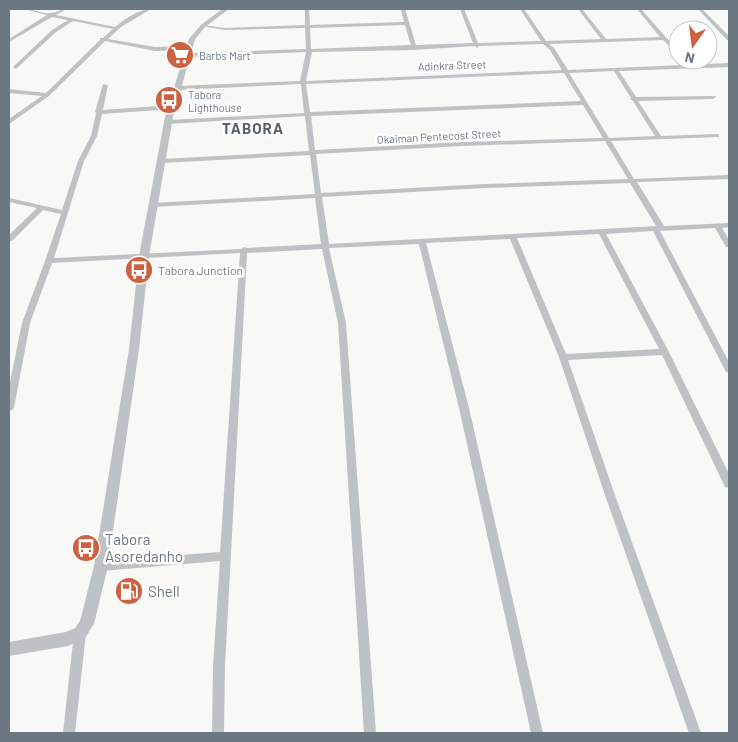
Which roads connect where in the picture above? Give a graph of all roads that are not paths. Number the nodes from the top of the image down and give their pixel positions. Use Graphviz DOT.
graph roads {
  1 [pos="26,9"];
  2 [pos="65,9"];
  3 [pos="149,9"];
  4 [pos="226,9"];
  5 [pos="307,9"];
  6 [pos="403,9"];
  7 [pos="462,9"];
  8 [pos="522,9"];
  9 [pos="580,9"];
  10 [pos="639,9"];
  11 [pos="700,9"];
  12 [pos="51,15"];
  13 [pos="71,20"];
  14 [pos="407,23"];
  15 [pos="203,26"];
  16 [pos="310,27"];
  17 [pos="114,28"];
  18 [pos="665,38"];
  19 [pos="102,39"];
  20 [pos="729,39"];
  21 [pos="9,41"];
  22 [pos="605,41"];
  23 [pos="544,42"];
  24 [pos="668,42"];
  25 [pos="476,46"];
  26 [pos="414,48"];
  27 [pos="187,52"];
  28 [pos="309,52"];
  29 [pos="668,66"];
  30 [pos="16,67"];
  31 [pos="615,69"];
  32 [pos="563,71"];
  33 [pos="303,81"];
  34 [pos="105,86"];
  35 [pos="176,88"];
  36 [pos="9,91"];
  37 [pos="47,94"];
  38 [pos="713,97"];
  39 [pos="633,99"];
  40 [pos="584,103"];
  41 [pos="172,107"];
  42 [pos="98,112"];
  43 [pos="307,114"];
  44 [pos="9,122"];
  45 [pos="168,122"];
  46 [pos="717,136"];
  47 [pos="659,138"];
  48 [pos="606,139"];
  49 [pos="311,154"];
  50 [pos="162,161"];
  51 [pos="729,178"];
  52 [pos="631,180"];
  53 [pos="318,196"];
  54 [pos="9,200"];
  55 [pos="153,205"];
  56 [pos="41,208"];
  57 [pos="66,213"];
  58 [pos="729,225"];
  59 [pos="717,226"];
  60 [pos="658,228"];
  61 [pos="600,231"];
  62 [pos="512,236"];
  63 [pos="9,239"];
  64 [pos="422,242"];
  65 [pos="325,245"];
  66 [pos="729,245"];
  67 [pos="244,249"];
  68 [pos="144,256"];
  69 [pos="49,261"];
  70 [pos="665,352"];
  71 [pos="563,356"];
  72 [pos="729,370"];
  73 [pos="11,386"];
  74 [pos="9,408"];
  75 [pos="729,484"];
  76 [pos="225,556"];
  77 [pos="101,566"];
  78 [pos="80,633"];
  79 [pos="9,649"];
  80 [pos="69,733"];
  81 [pos="218,733"];
  82 [pos="370,733"];
  83 [pos="537,733"];
  84 [pos="696,733"];
  1 -- 12 [label="street"];
  2 -- 12 [label="street"];
  3 -- 17 [label="street"];
  4 -- 15 [label="street"];
  5 -- 16 [label="street"];
  6 -- 14 [label="street"];
  7 -- 25 [label="street"];
  8 -- 23 [label="street"];
  9 -- 22 [label="street"];
  10 -- 18 [label="street"];
  11 -- 20 [label="street"];
  12 -- 13 [label="street"];
  12 -- 21 [label="street"];
  13 -- 17 [label="street"];
  13 -- 30 [label="street"];
  14 -- 16 [label="street"];
  14 -- 26 [label="street"];
  15 -- 16 [label="street"];
  15 -- 27 [label="street"];
  16 -- 28 [label="street"];
  17 -- 19 [label="street"];
  18 -- 22 [label="street"];
  18 -- 24 [label="street"];
  19 -- 27 [label="street"];
  19 -- 37 [label="street"];
  22 -- 23 [label="street"];
  23 -- 25 [label="street"];
  23 -- 32 [label="street"];
  25 -- 26 [label="street"];
  26 -- 28 [label="street"];
  27 -- 28 [label="street"];
  27 -- 35 [label="street"];
  28 -- 33 [label="street"];
  29 -- 31 [label="street, Adinkra Street"];
  31 -- 32 [label="street, Adinkra Street"];
  31 -- 39 [label="street"];
  32 -- 33 [label="street, Adinkra Street"];
  32 -- 40 [label="street"];
  33 -- 35 [label="street, Adinkra Street"];
  33 -- 43 [label="street"];
  34 -- 42 [label="street"];
  35 -- 41 [label="street"];
  36 -- 37 [label="street"];
  37 -- 44 [label="street"];
  38 -- 39 [label="street"];
  39 -- 47 [label="street"];
  40 -- 43 [label="street"];
  40 -- 48 [label="street"];
  41 -- 42 [label="street"];
  41 -- 45 [label="street"];
  42 -- 57 [label="street"];
  43 -- 45 [label="street"];
  43 -- 49 [label="street"];
  45 -- 50 [label="street"];
  46 -- 47 [label="street, Okaiman Pentecost Street"];
  47 -- 48 [label="street, Okaiman Pentecost Street"];
  48 -- 49 [label="street, Okaiman Pentecost Street"];
  48 -- 52 [label="street"];
  49 -- 50 [label="street, Okaiman Pentecost Street"];
  49 -- 53 [label="street"];
  50 -- 55 [label="street"];
  51 -- 52 [label="street"];
  52 -- 53 [label="street"];
  52 -- 60 [label="street"];
  53 -- 55 [label="street"];
  53 -- 65 [label="street"];
  54 -- 56 [label="street"];
  55 -- 68 [label="street"];
  56 -- 57 [label="street"];
  56 -- 63 [label="street"];
  57 -- 69 [label="street"];
  58 -- 59 [label="street"];
  59 -- 60 [label="street"];
  59 -- 66 [label="street"];
  60 -- 61 [label="street"];
  60 -- 72 [label="street"];
  61 -- 62 [label="street"];
  61 -- 70 [label="street"];
  62 -- 64 [label="street"];
  62 -- 71 [label="street"];
  64 -- 65 [label="street"];
  64 -- 83 [label="street"];
  65 -- 67 [label="street"];
  65 -- 82 [label="street"];
  67 -- 68 [label="street"];
  67 -- 76 [label="street"];
  68 -- 69 [label="street"];
  68 -- 77 [label="street"];
  69 -- 73 [label="street"];
  70 -- 71 [label="street"];
  70 -- 75 [label="street"];
  71 -- 84 [label="street"];
  73 -- 74 [label="street"];
  76 -- 77 [label="street"];
  76 -- 81 [label="street"];
  77 -- 78 [label="street"];
  78 -- 79 [label="street"];
  78 -- 80 [label="street"];
}
